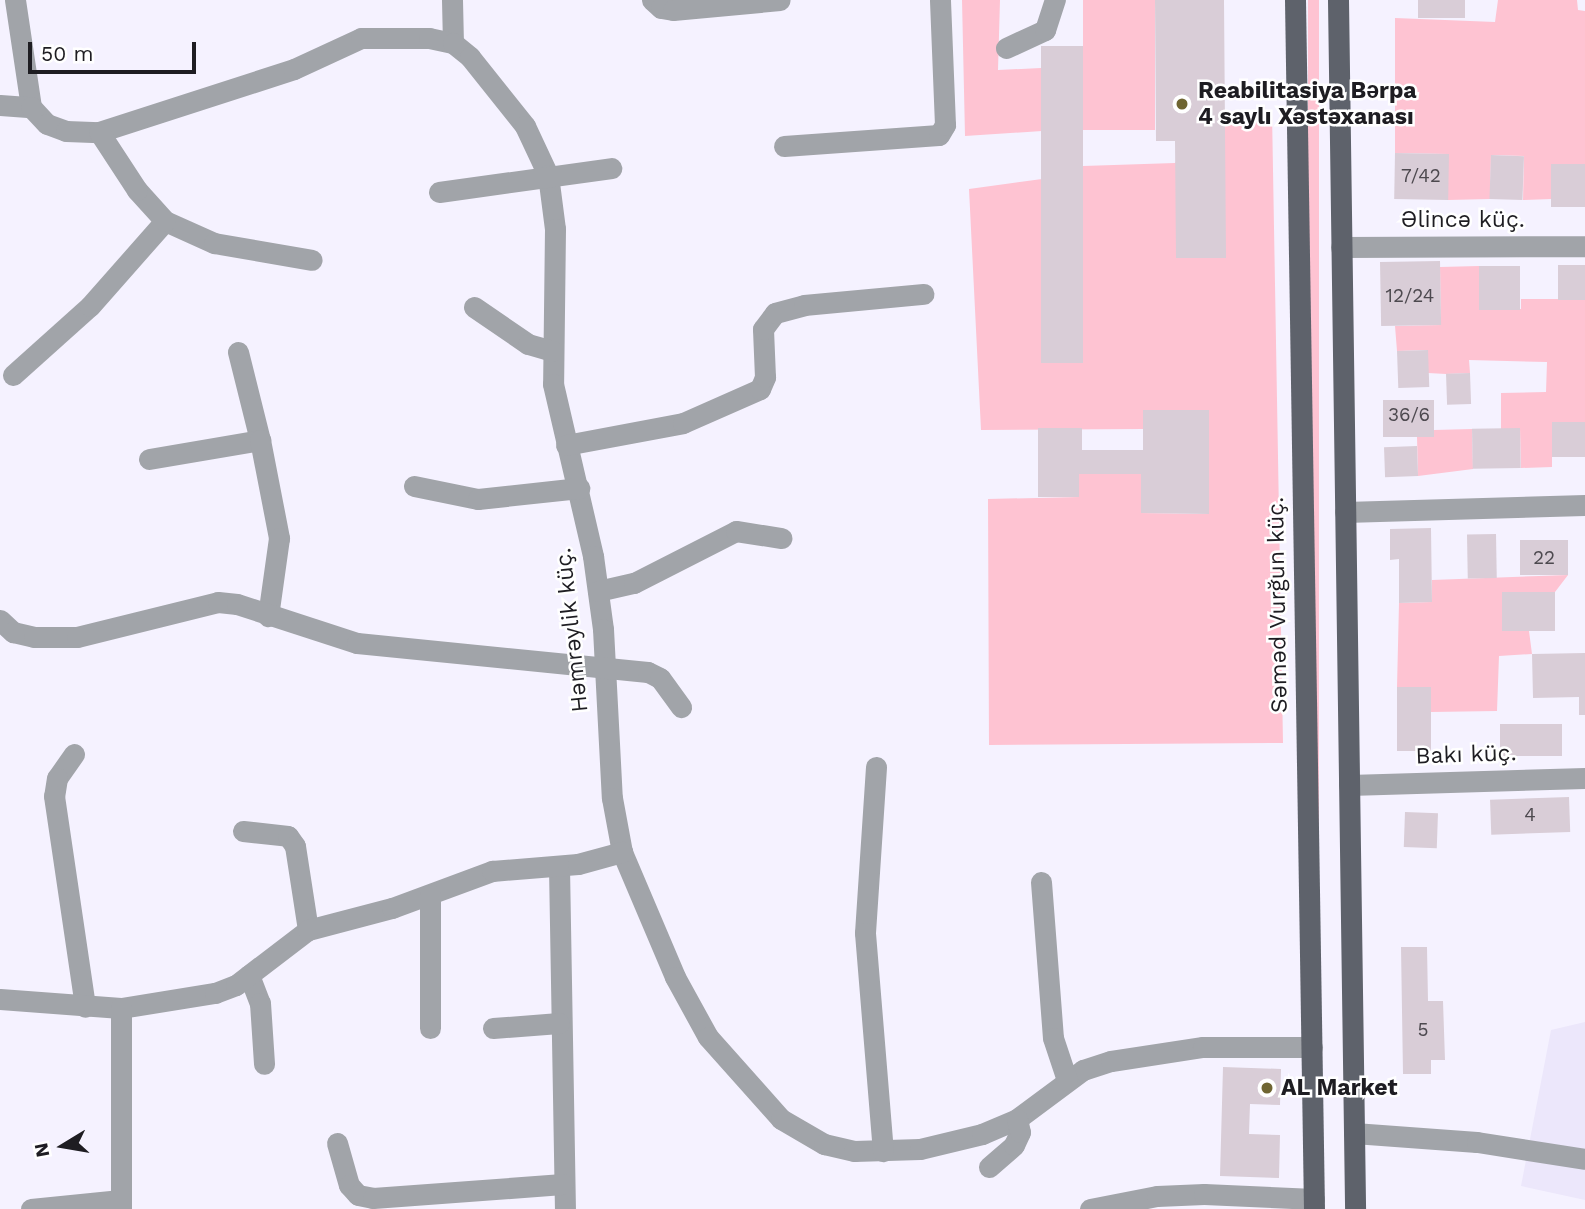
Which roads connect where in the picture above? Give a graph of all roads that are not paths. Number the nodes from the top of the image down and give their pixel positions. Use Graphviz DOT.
graph roads {
  1 [pos="15,0"];
  2 [pos="452,0"];
  3 [pos="652,0"];
  4 [pos="780,0"];
  5 [pos="940,0"];
  6 [pos="1055,0"];
  7 [pos="1295,0"];
  8 [pos="1338,0"];
  9 [pos="453,43"];
  10 [pos="1006,48"];
  11 [pos="0,105"];
  12 [pos="31,107"];
  13 [pos="99,132"];
  14 [pos="784,146"];
  15 [pos="611,168"];
  16 [pos="548,175"];
  17 [pos="439,191"];
  18 [pos="165,220"];
  19 [pos="1585,246"];
  20 [pos="1341,247"];
  21 [pos="312,260"];
  22 [pos="923,294"];
  23 [pos="474,307"];
  24 [pos="552,351"];
  25 [pos="238,352"];
  26 [pos="13,375"];
  27 [pos="260,440"];
  28 [pos="566,445"];
  29 [pos="149,459"];
  30 [pos="414,486"];
  31 [pos="579,488"];
  32 [pos="1585,505"];
  33 [pos="1345,512"];
  34 [pos="781,538"];
  35 [pos="598,591"];
  36 [pos="268,616"];
  37 [pos="0,620"];
  38 [pos="606,668"];
  39 [pos="681,706"];
  40 [pos="74,754"];
  41 [pos="876,767"];
  42 [pos="1585,778"];
  43 [pos="1349,785"];
  44 [pos="243,831"];
  45 [pos="622,852"];
  46 [pos="559,867"];
  47 [pos="1041,882"];
  48 [pos="430,895"];
  49 [pos="308,930"];
  50 [pos="249,975"];
  51 [pos="0,999"];
  52 [pos="85,1007"];
  53 [pos="121,1008"];
  54 [pos="559,1023"];
  55 [pos="430,1028"];
  56 [pos="493,1028"];
  57 [pos="1311,1047"];
  58 [pos="264,1064"];
  59 [pos="1067,1080"];
  60 [pos="1017,1119"];
  61 [pos="1354,1133"];
  62 [pos="337,1143"];
  63 [pos="883,1152"];
  64 [pos="1585,1159"];
  65 [pos="989,1167"];
  66 [pos="562,1184"];
  67 [pos="1314,1204"];
  68 [pos="121,1205"];
  69 [pos="31,1209"];
  70 [pos="565,1209"];
  71 [pos="1090,1209"];
  72 [pos="1355,1209"];
  1 -- 12 [label="street"];
  2 -- 9 [label="street"];
  3 -- 4 [label="street"];
  5 -- 14 [label="street"];
  6 -- 10 [label="street"];
  7 -- 57 [label="main road, Səməd Vurğun küç."];
  8 -- 20 [label="main road"];
  9 -- 13 [label="street"];
  9 -- 16 [label="street, Həmrəylik küç."];
  11 -- 12 [label="street"];
  12 -- 13 [label="street"];
  13 -- 18 [label="street"];
  15 -- 16 [label="street"];
  16 -- 17 [label="street"];
  16 -- 24 [label="street, Həmrəylik küç."];
  18 -- 21 [label="street"];
  18 -- 26 [label="street"];
  19 -- 20 [label="street, Əlincə küç."];
  20 -- 33 [label="main road"];
  22 -- 28 [label="street"];
  23 -- 24 [label="street"];
  24 -- 28 [label="street, Həmrəylik küç."];
  25 -- 27 [label="street"];
  27 -- 29 [label="street"];
  27 -- 36 [label="street"];
  28 -- 31 [label="street, Həmrəylik küç."];
  30 -- 31 [label="street"];
  31 -- 35 [label="street, Həmrəylik küç."];
  32 -- 33 [label="street"];
  33 -- 43 [label="main road"];
  34 -- 35 [label="street"];
  35 -- 38 [label="street, Həmrəylik küç."];
  36 -- 37 [label="street"];
  36 -- 38 [label="street"];
  38 -- 39 [label="street"];
  38 -- 45 [label="street, Həmrəylik küç."];
  40 -- 52 [label="street"];
  41 -- 63 [label="street"];
  42 -- 43 [label="street, Bakı küç."];
  43 -- 61 [label="main road"];
  44 -- 49 [label="street"];
  45 -- 46 [label="street"];
  45 -- 63 [label="street, Həmrəylik küç."];
  46 -- 48 [label="street"];
  46 -- 54 [label="street"];
  47 -- 59 [label="street"];
  48 -- 49 [label="street"];
  48 -- 55 [label="street"];
  49 -- 50 [label="street"];
  50 -- 53 [label="street"];
  50 -- 58 [label="street"];
  51 -- 52 [label="street"];
  52 -- 53 [label="street"];
  53 -- 68 [label="street"];
  54 -- 56 [label="street"];
  54 -- 66 [label="street"];
  57 -- 59 [label="street, Həmrəylik küç."];
  57 -- 67 [label="main road, Səməd Vurğun küç."];
  59 -- 60 [label="street, Həmrəylik küç."];
  60 -- 63 [label="street, Həmrəylik küç."];
  60 -- 65 [label="street"];
  61 -- 64 [label="street"];
  61 -- 72 [label="main road"];
  62 -- 66 [label="street"];
  66 -- 70 [label="street"];
  67 -- 71 [label="street"];
  68 -- 69 [label="street"];
}
